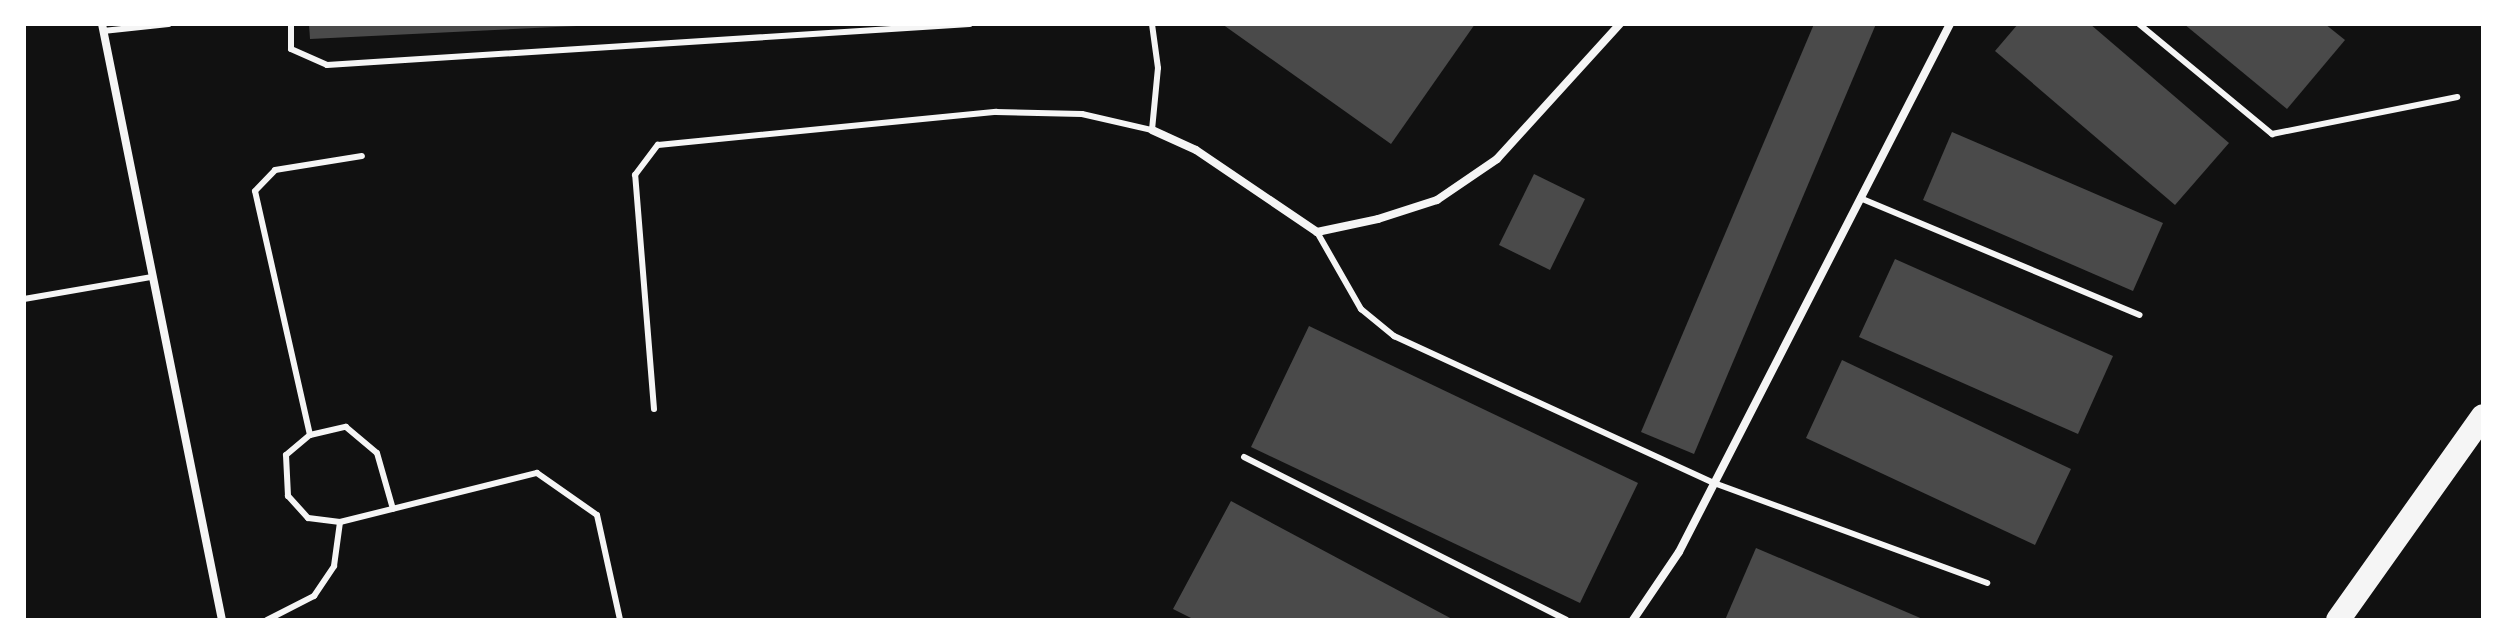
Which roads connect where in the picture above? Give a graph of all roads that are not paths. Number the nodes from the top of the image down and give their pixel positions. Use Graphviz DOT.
graph roads {
  1 [pos="169,24"];
  2 [pos="291,24"];
  3 [pos="970,24"];
  4 [pos="1152,24"];
  5 [pos="1620,24"];
  6 [pos="1950,24"];
  7 [pos="2139,24"];
  8 [pos="102,28"];
  9 [pos="2457,97"];
  10 [pos="1152,130"];
  11 [pos="362,156"];
  12 [pos="1860,198"];
  13 [pos="1317,232"];
  14 [pos="152,277"];
  15 [pos="24,299"];
  16 [pos="2140,315"];
  17 [pos="2483,398"];
  18 [pos="654,409"];
  19 [pos="2483,416"];
  20 [pos="310,435"];
  21 [pos="1244,457"];
  22 [pos="2439,474"];
  23 [pos="1714,483"];
  24 [pos="393,509"];
  25 [pos="340,522"];
  26 [pos="1987,583"];
  27 [pos="222,620"];
  28 [pos="267,620"];
  29 [pos="620,620"];
  30 [pos="1566,620"];
  31 [pos="1633,620"];
  32 [pos="2338,620"];
  1 -- 8 [label="lane"];
  2 -- 3 [label="lane"];
  4 -- 10 [label="lane"];
  5 -- 13 [label="street"];
  6 -- 12 [label="street"];
  7 -- 9 [label="lane"];
  8 -- 14 [label="street"];
  10 -- 13 [label="street"];
  10 -- 18 [label="lane"];
  11 -- 20 [label="lane"];
  12 -- 16 [label="lane"];
  12 -- 23 [label="street"];
  13 -- 23 [label="lane"];
  14 -- 15 [label="lane"];
  14 -- 27 [label="street"];
  17 -- 22 [label="highway"];
  19 -- 22 [label="highway"];
  20 -- 24 [label="lane"];
  20 -- 25 [label="lane"];
  21 -- 30 [label="lane"];
  22 -- 32 [label="highway"];
  23 -- 26 [label="lane"];
  23 -- 31 [label="street"];
  24 -- 25 [label="lane"];
  24 -- 29 [label="lane"];
  25 -- 28 [label="lane"];
}
